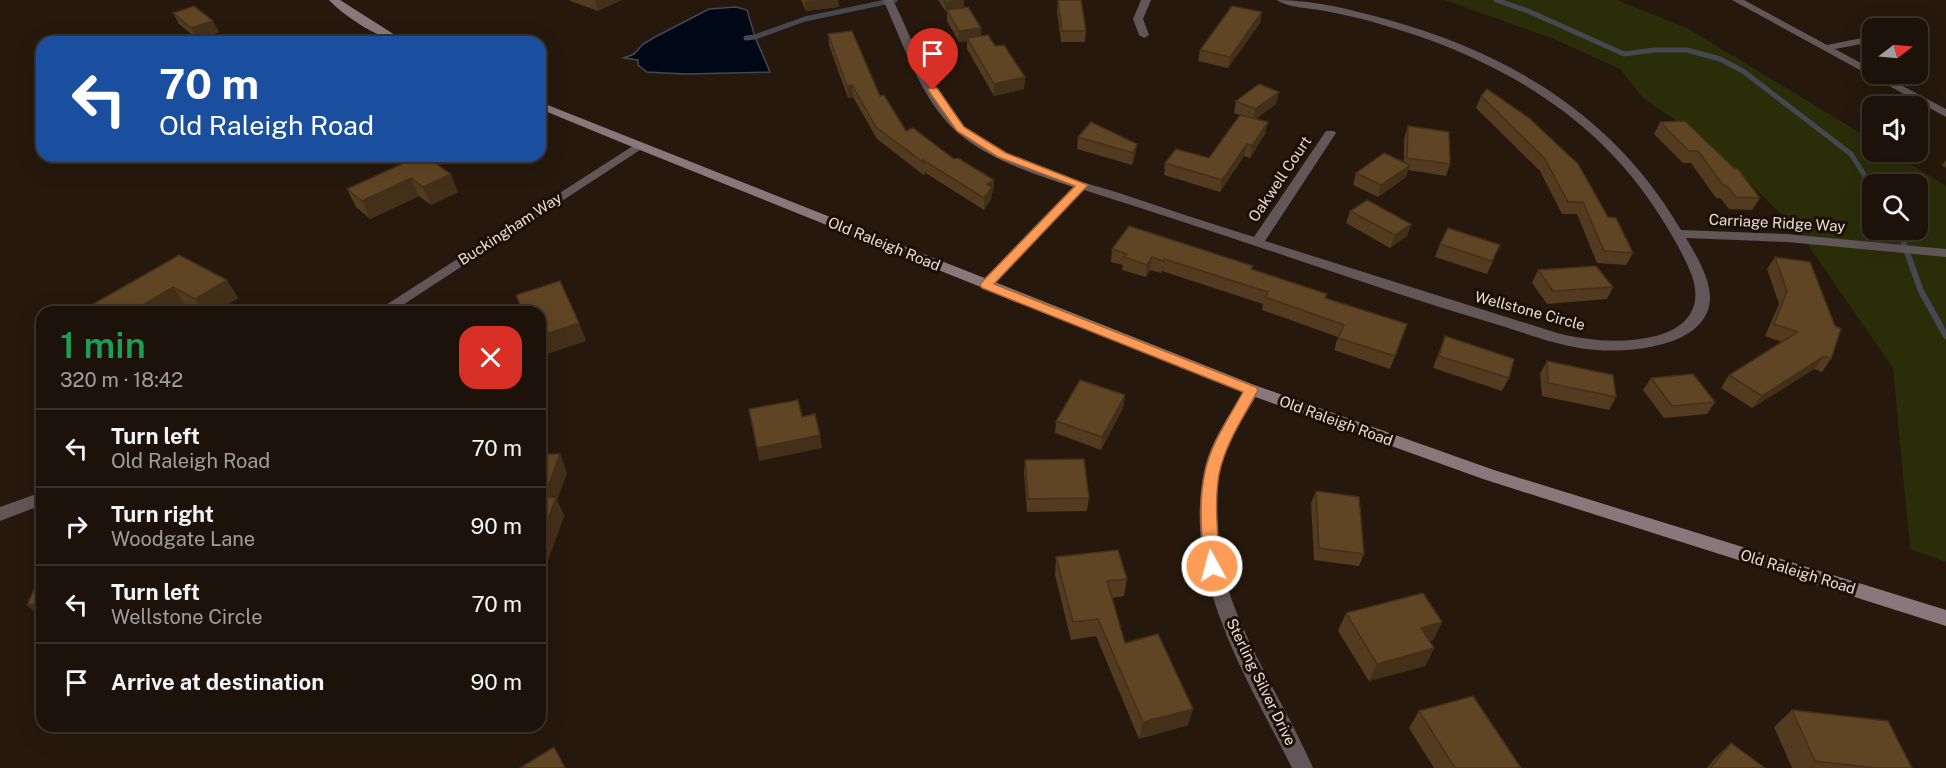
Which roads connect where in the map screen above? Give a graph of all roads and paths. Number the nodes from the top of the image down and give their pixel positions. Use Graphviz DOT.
graph roads {
  1 [pos="334,0"];
  2 [pos="888,0"];
  3 [pos="1146,0"];
  4 [pos="1282,0"];
  5 [pos="1737,0"];
  6 [pos="1144,34"];
  7 [pos="390,36"];
  8 [pos="1862,41"];
  9 [pos="1826,48"];
  10 [pos="546,107"];
  11 [pos="1946,114"];
  12 [pos="1330,133"];
  13 [pos="639,146"];
  14 [pos="1082,185"];
  15 [pos="1678,234"];
  16 [pos="1257,243"];
  17 [pos="1946,253"];
  18 [pos="986,285"];
  19 [pos="390,306"];
  20 [pos="1251,390"];
  21 [pos="36,500"];
  22 [pos="0,514"];
  23 [pos="1946,618"];
  24 [pos="1303,768"];
  1 -- 7 [label="main road"];
  2 -- 14 [label="street, Wellstone Circle"];
  3 -- 6 [label="street"];
  4 -- 15 [label="street, Wellstone Circle"];
  5 -- 9 [label="street"];
  8 -- 9 [label="street"];
  9 -- 11 [label="street"];
  10 -- 13 [label="main road, Old Raleigh Road"];
  12 -- 16 [label="street, Oakwell Court"];
  13 -- 18 [label="main road, Old Raleigh Road"];
  13 -- 19 [label="street, Buckingham Way"];
  14 -- 16 [label="street, Wellstone Circle"];
  14 -- 18 [label="street"];
  15 -- 16 [label="street, Wellstone Circle"];
  15 -- 17 [label="street, Carriage Ridge Way"];
  18 -- 20 [label="main road, Old Raleigh Road"];
  20 -- 23 [label="main road, Old Raleigh Road"];
  20 -- 24 [label="street, Sterling Silver Drive"];
  21 -- 22 [label="street"];
}
